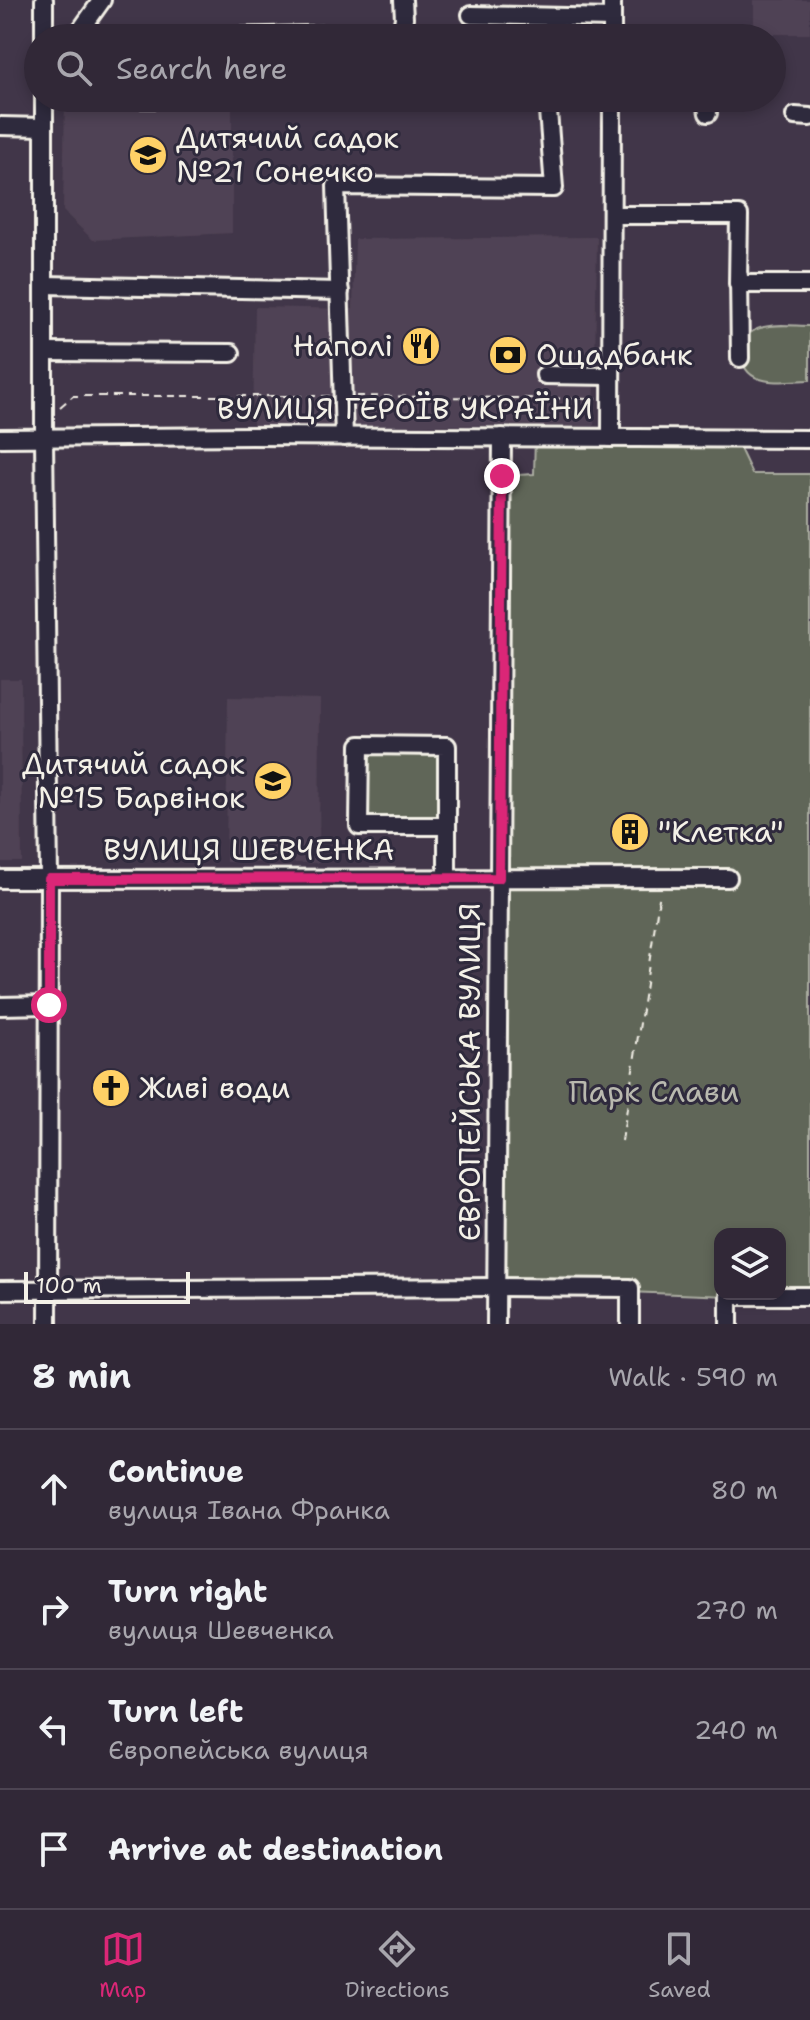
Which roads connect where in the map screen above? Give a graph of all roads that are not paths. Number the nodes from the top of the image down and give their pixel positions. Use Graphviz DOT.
graph roads {
  1 [pos="44,0"];
  2 [pos="102,0"];
  3 [pos="403,0"];
  4 [pos="612,0"];
  5 [pos="471,15"];
  6 [pos="612,18"];
  7 [pos="44,24"];
  8 [pos="85,24"];
  9 [pos="403,24"];
  10 [pos="612,24"];
  11 [pos="44,112"];
  12 [pos="548,112"];
  13 [pos="612,112"];
  14 [pos="0,126"];
  15 [pos="44,127"];
  16 [pos="612,215"];
  17 [pos="739,215"];
  18 [pos="810,284"];
  19 [pos="44,285"];
  20 [pos="340,291"];
  21 [pos="44,352"];
  22 [pos="231,353"];
  23 [pos="740,358"];
  24 [pos="545,375"];
  25 [pos="611,376"];
  26 [pos="44,429"];
  27 [pos="344,437"];
  28 [pos="502,437"];
  29 [pos="0,438"];
  30 [pos="611,438"];
  31 [pos="810,439"];
  32 [pos="447,826"];
  33 [pos="447,878"];
  34 [pos="499,878"];
  35 [pos="728,878"];
  36 [pos="0,879"];
  37 [pos="49,879"];
  38 [pos="49,1005"];
  39 [pos="0,1006"];
  40 [pos="496,1287"];
  41 [pos="0,1290"];
  42 [pos="48,1291"];
  43 [pos="810,1296"];
  44 [pos="48,1324"];
  45 [pos="496,1324"];
  46 [pos="630,1324"];
  47 [pos="729,1324"];
  1 -- 7 [label="street"];
  2 -- 8 [label="street"];
  3 -- 9 [label="street"];
  4 -- 6 [label="street"];
  5 -- 6 [label="street"];
  6 -- 10 [label="street"];
  11 -- 15 [label="street"];
  12 -- 20 [label="street"];
  13 -- 16 [label="street"];
  14 -- 15 [label="street"];
  15 -- 19 [label="street"];
  16 -- 17 [label="street"];
  16 -- 25 [label="street"];
  17 -- 18 [label="street"];
  17 -- 23 [label="street"];
  19 -- 20 [label="street"];
  19 -- 21 [label="street"];
  20 -- 27 [label="street"];
  21 -- 22 [label="street"];
  21 -- 26 [label="street"];
  24 -- 25 [label="street"];
  25 -- 30 [label="street"];
  26 -- 27 [label="street, ВУЛИЦЯ ГЕРОЇВ УКРАЇНИ"];
  26 -- 29 [label="street, ВУЛИЦЯ ГЕРОЇВ УКРАЇНИ"];
  26 -- 37 [label="street"];
  27 -- 28 [label="street, ВУЛИЦЯ ГЕРОЇВ УКРАЇНИ"];
  28 -- 30 [label="street, ВУЛИЦЯ ГЕРОЇВ УКРАЇНИ"];
  28 -- 34 [label="street, ЄВРОПЕЙСЬКА ВУЛИЦЯ"];
  30 -- 31 [label="street, ВУЛИЦЯ ГЕРОЇВ УКРАЇНИ"];
  32 -- 32 [label="street"];
  32 -- 33 [label="street"];
  33 -- 34 [label="street, ВУЛИЦЯ ШЕВЧЕНКА"];
  33 -- 37 [label="street, ВУЛИЦЯ ШЕВЧЕНКА"];
  34 -- 35 [label="street, ВУЛИЦЯ ШЕВЧЕНКА"];
  34 -- 40 [label="street, ЄВРОПЕЙСЬКА ВУЛИЦЯ"];
  36 -- 37 [label="street, ВУЛИЦЯ ШЕВЧЕНКА"];
  37 -- 38 [label="street"];
  38 -- 39 [label="street"];
  38 -- 42 [label="street"];
  40 -- 42 [label="street"];
  40 -- 45 [label="street, ЄВРОПЕЙСЬКА ВУЛИЦЯ"];
  40 -- 46 [label="street"];
  41 -- 42 [label="street"];
  42 -- 44 [label="street"];
  43 -- 47 [label="street"];
}
